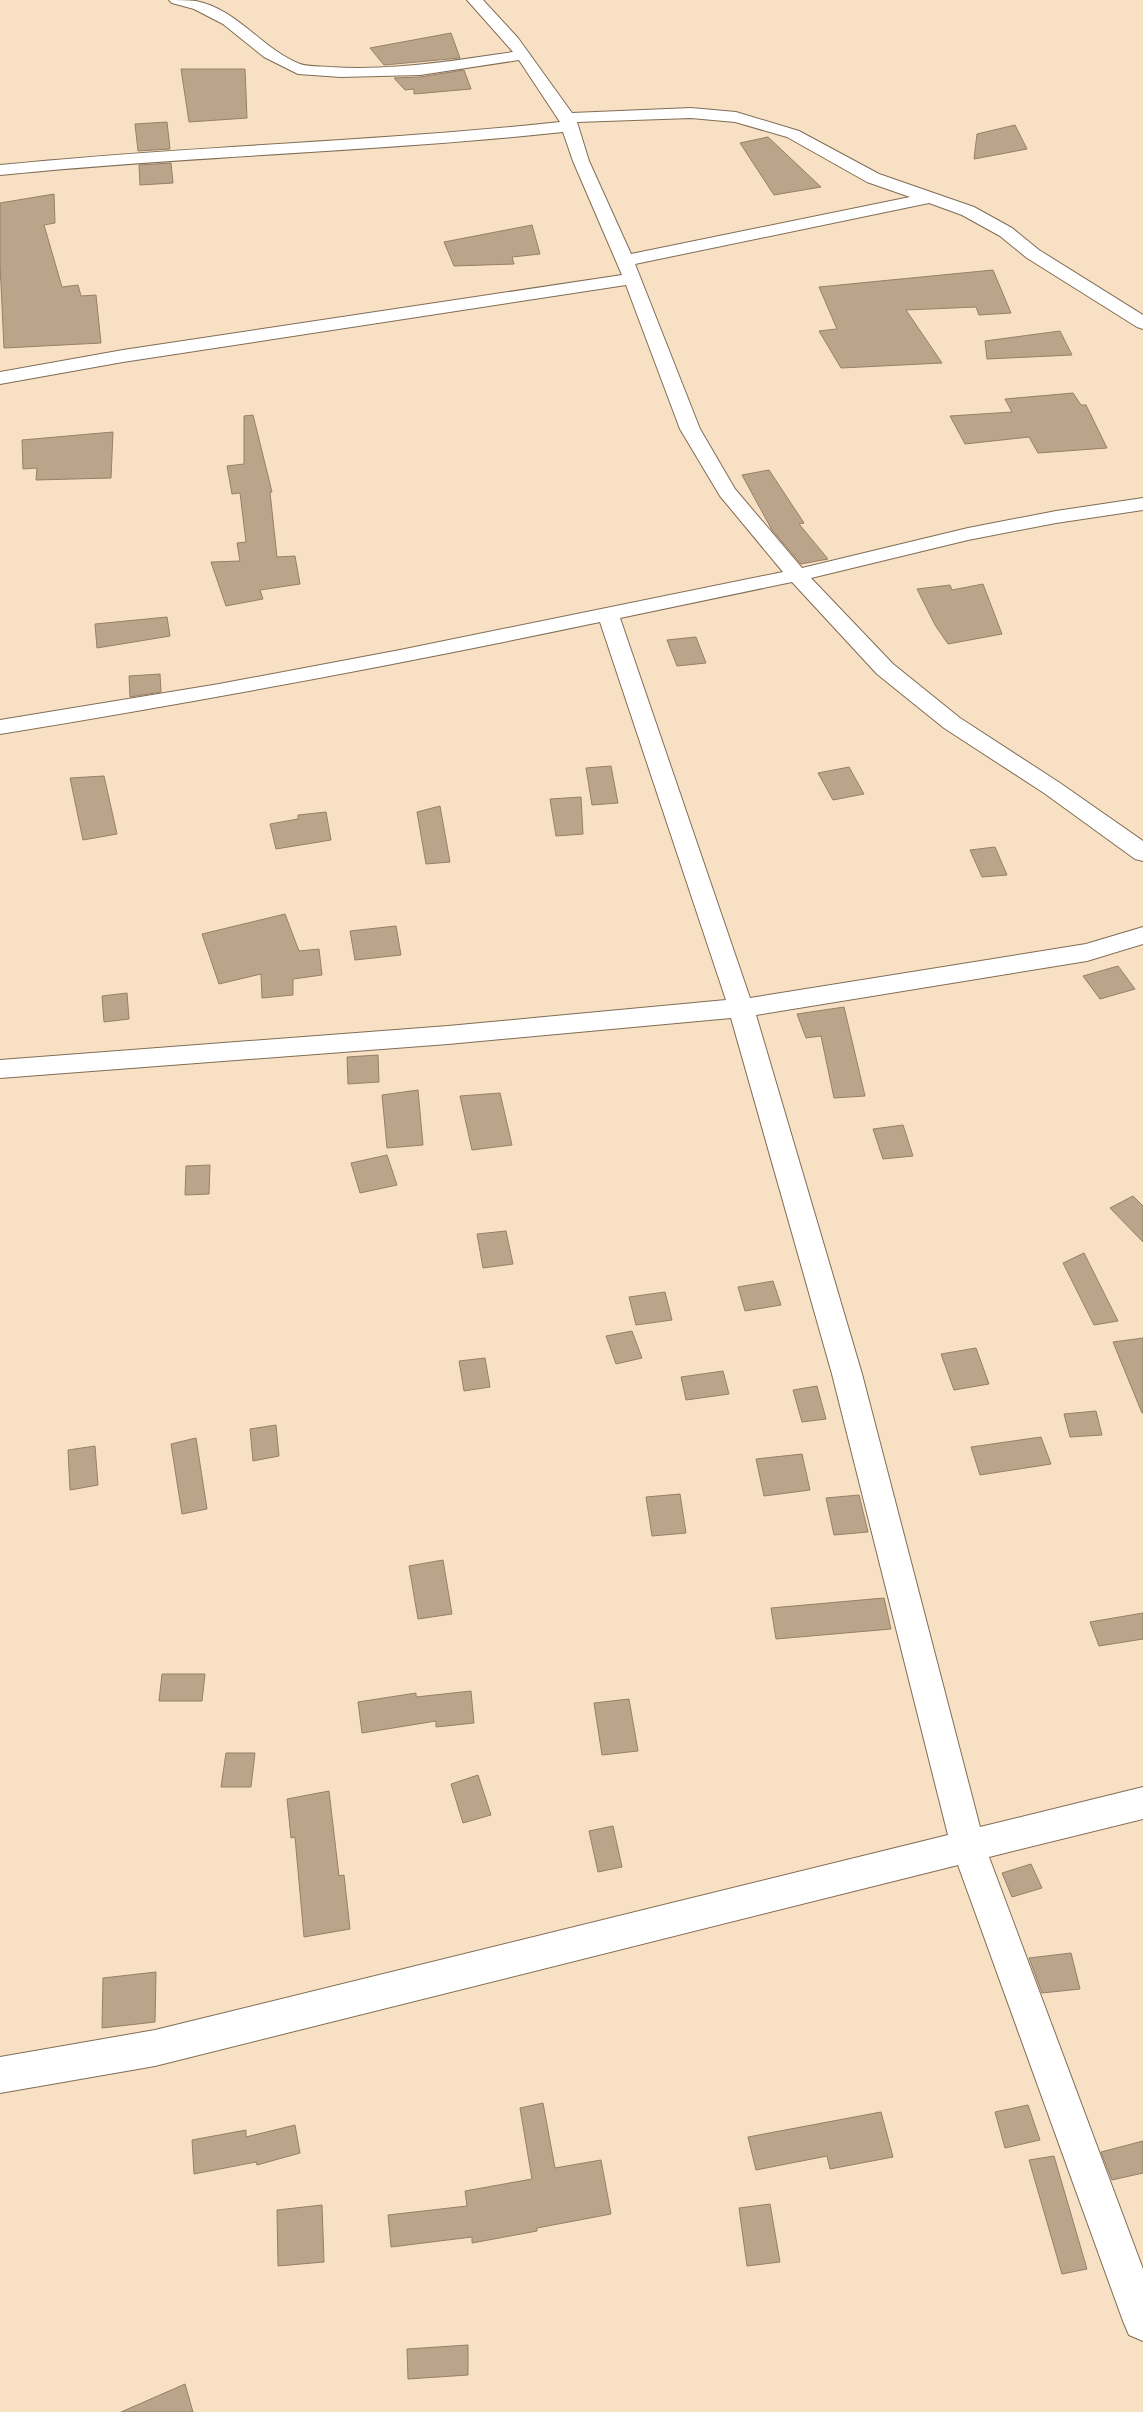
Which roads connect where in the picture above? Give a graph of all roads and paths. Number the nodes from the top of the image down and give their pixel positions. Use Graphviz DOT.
graph roads {
  1 [pos="177,0"];
  2 [pos="475,0"];
  3 [pos="522,55"];
  4 [pos="569,122"];
  5 [pos="0,170"];
  6 [pos="930,198"];
  7 [pos="629,270"];
  8 [pos="1143,323"];
  9 [pos="0,378"];
  10 [pos="1143,504"];
  11 [pos="797,575"];
  12 [pos="608,614"];
  13 [pos="0,727"];
  14 [pos="1143,852"];
  15 [pos="1143,935"];
  16 [pos="741,1008"];
  17 [pos="0,1069"];
  18 [pos="1143,1804"];
  19 [pos="968,1847"];
  20 [pos="0,2076"];
  21 [pos="1143,2321"];
  1 -- 3 [label="street"];
  2 -- 3 [label="street"];
  3 -- 4 [label="street"];
  4 -- 5 [label="street"];
  4 -- 6 [label="street"];
  4 -- 7 [label="street"];
  6 -- 7 [label="street"];
  6 -- 8 [label="street"];
  7 -- 9 [label="street"];
  7 -- 11 [label="street"];
  10 -- 11 [label="street"];
  11 -- 12 [label="street"];
  11 -- 14 [label="street"];
  12 -- 13 [label="street"];
  12 -- 16 [label="street"];
  15 -- 16 [label="street"];
  16 -- 17 [label="street"];
  16 -- 19 [label="street"];
  18 -- 19 [label="street"];
  19 -- 20 [label="street"];
  19 -- 21 [label="street"];
}
